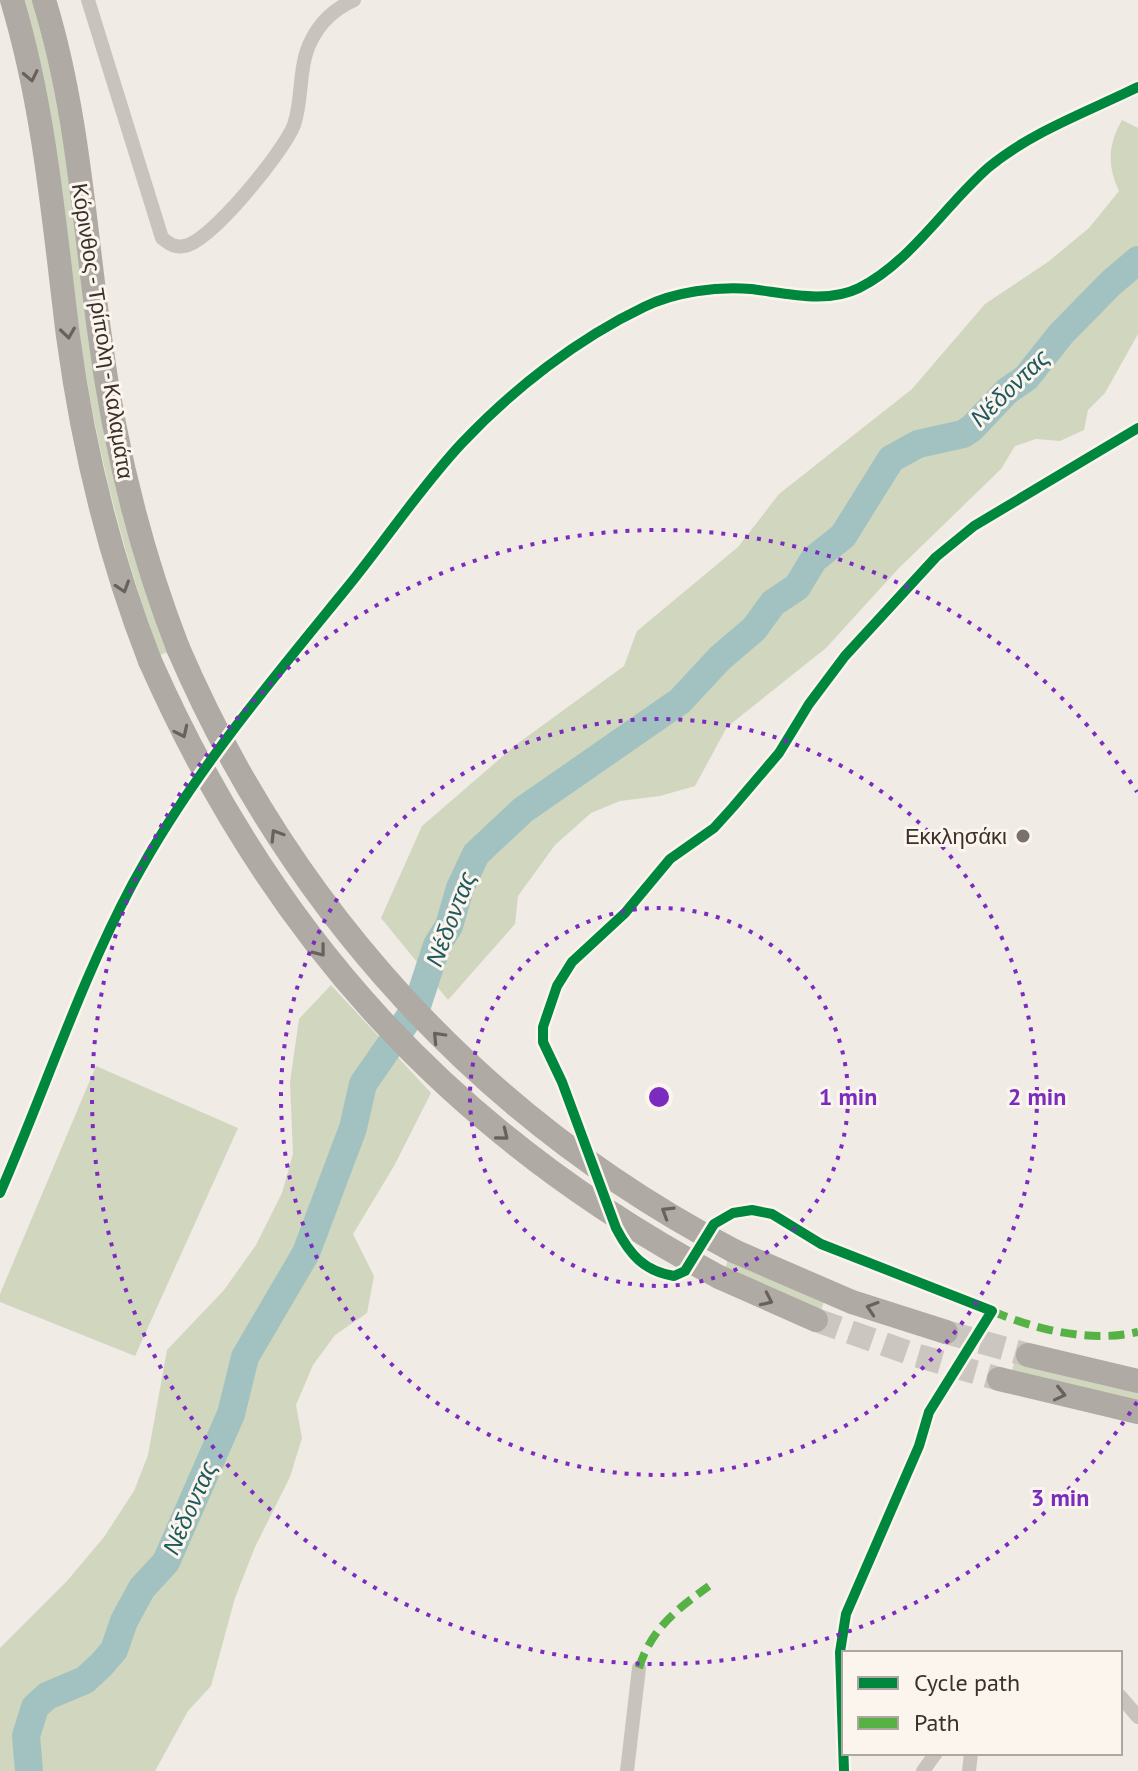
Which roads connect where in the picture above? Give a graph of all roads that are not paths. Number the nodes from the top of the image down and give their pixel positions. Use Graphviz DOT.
graph roads {
  1 [pos="12,0"];
  2 [pos="44,0"];
  3 [pos="88,0"];
  4 [pos="354,0"];
  5 [pos="1138,87"];
  6 [pos="1138,428"];
  7 [pos="0,1193"];
  8 [pos="816,1320"];
  9 [pos="946,1332"];
  10 [pos="1028,1355"];
  11 [pos="999,1379"];
  12 [pos="1134,1380"];
  13 [pos="1130,1410"];
  14 [pos="639,1668"];
  15 [pos="1122,1698"];
  16 [pos="842,1712"];
  17 [pos="1138,1717"];
  18 [pos="627,1771"];
  1 -- 8 [label="highway, Κόρινθος - Τρίπολη - Καλαμάτα, one-way, bridge"];
  9 -- 2 [label="highway, Κόρινθος - Τρίπολη - Καλαμάτα, one-way, bridge"];
  3 -- 4 [label="street"];
  5 -- 7 [label="street"];
  6 -- 16 [label="street"];
  10 -- 12 [label="highway"];
  11 -- 13 [label="highway, one-way"];
  14 -- 18 [label="street"];
  15 -- 17 [label="street"];
}
